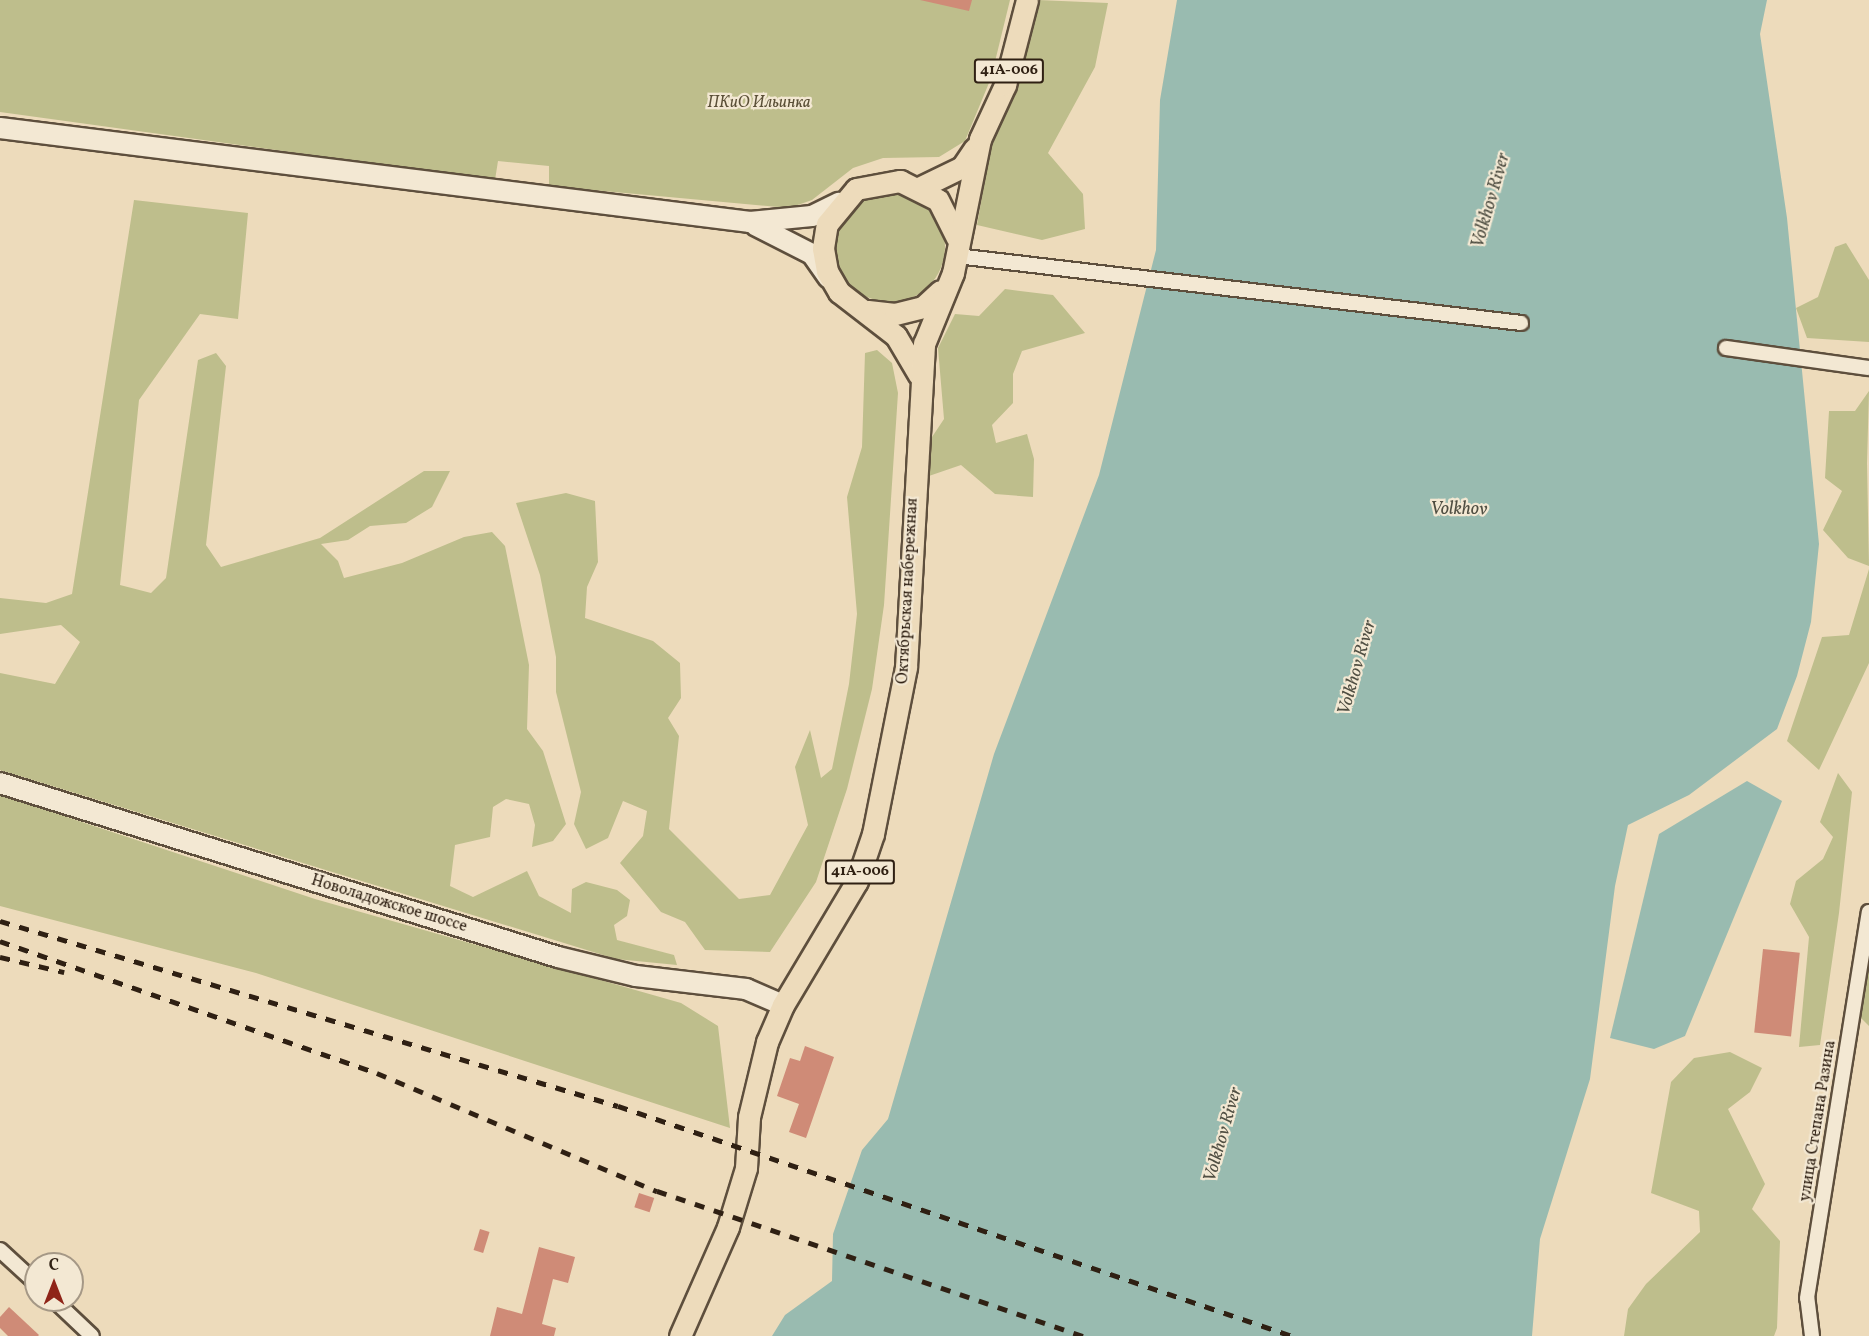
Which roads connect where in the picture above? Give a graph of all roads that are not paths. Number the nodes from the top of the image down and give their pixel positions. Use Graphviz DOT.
graph roads {
  1 [pos="1027,0"];
  2 [pos="0,128"];
  3 [pos="980,139"];
  4 [pos="921,187"];
  5 [pos="839,203"];
  6 [pos="750,222"];
  7 [pos="957,247"];
  8 [pos="944,288"];
  9 [pos="839,292"];
  10 [pos="867,311"];
  11 [pos="1521,323"];
  12 [pos="1726,348"];
  13 [pos="1869,368"];
  14 [pos="919,375"];
  15 [pos="0,783"];
  16 [pos="1869,912"];
  17 [pos="783,1005"];
  18 [pos="0,1250"];
  19 [pos="24,1272"];
  20 [pos="67,1312"];
  21 [pos="92,1336"];
  22 [pos="680,1336"];
  23 [pos="1812,1336"];
  1 -- 3 [label="main road, Октябрьская набережная / 41А-006"];
  2 -- 6 [label="main road"];
  3 -- 4 [label="main road"];
  3 -- 7 [label="main road, Октябрьская набережная / 41А-006"];
  4 -- 5 [label="main road"];
  4 -- 7 [label="main road"];
  5 -- 6 [label="main road"];
  5 -- 9 [label="main road"];
  6 -- 9 [label="main road"];
  7 -- 8 [label="main road, Октябрьская набережная / 41А-006"];
  7 -- 11 [label="street"];
  8 -- 10 [label="main road"];
  8 -- 14 [label="main road, Октябрьская набережная / 41А-006"];
  9 -- 10 [label="main road"];
  10 -- 14 [label="main road"];
  12 -- 13 [label="street"];
  14 -- 17 [label="main road, Октябрьская набережная / 41А-006"];
  15 -- 17 [label="main road, Новоладожское шоссе"];
  16 -- 23 [label="street, улица Степана Разина"];
  17 -- 22 [label="main road, Октябрьская набережная / 41А-006"];
  18 -- 19 [label="street"];
  20 -- 21 [label="street"];
}
